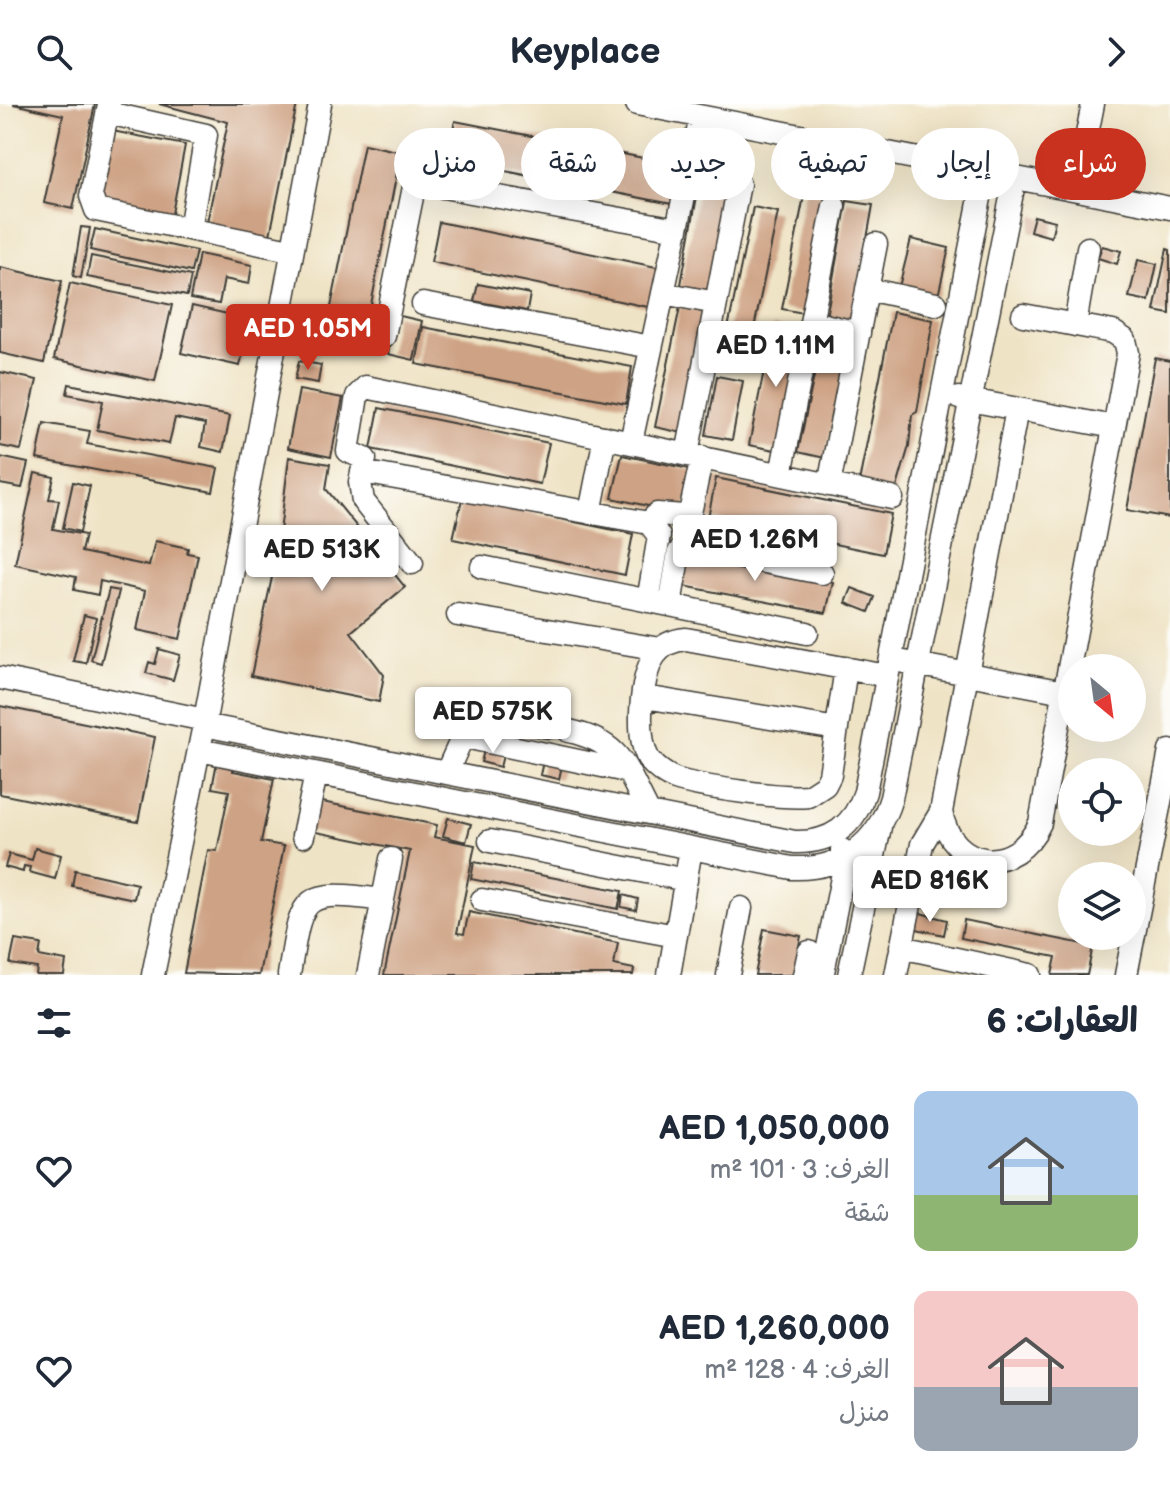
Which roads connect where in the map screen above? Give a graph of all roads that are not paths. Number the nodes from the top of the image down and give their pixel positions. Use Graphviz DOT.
graph roads {
  1 [pos="320,104"];
  2 [pos="637,104"];
  3 [pos="1093,104"];
  4 [pos="665,107"];
  5 [pos="109,108"];
  6 [pos="701,117"];
  7 [pos="1088,128"];
  8 [pos="911,158"];
  9 [pos="736,200"];
  10 [pos="980,200"];
  11 [pos="1011,200"];
  12 [pos="1130,200"];
  13 [pos="834,206"];
  14 [pos="1170,208"];
  15 [pos="190,229"];
  16 [pos="677,229"];
  17 [pos="876,244"];
  18 [pos="1088,248"];
  19 [pos="290,250"];
  20 [pos="867,289"];
  21 [pos="663,293"];
  22 [pos="716,303"];
  23 [pos="423,304"];
  24 [pos="936,304"];
  25 [pos="1023,315"];
  26 [pos="811,322"];
  27 [pos="1075,325"];
  28 [pos="859,333"];
  29 [pos="384,336"];
  30 [pos="651,347"];
  31 [pos="942,394"];
  32 [pos="970,400"];
  33 [pos="1017,409"];
  34 [pos="1114,427"];
  35 [pos="605,437"];
  36 [pos="631,442"];
  37 [pos="695,456"];
  38 [pos="362,472"];
  39 [pos="781,474"];
  40 [pos="829,485"];
  41 [pos="892,498"];
  42 [pos="590,513"];
  43 [pos="649,523"];
  44 [pos="412,563"];
  45 [pos="482,567"];
  46 [pos="822,573"];
  47 [pos="659,603"];
  48 [pos="458,615"];
  49 [pos="807,633"];
  50 [pos="660,649"];
  51 [pos="1071,654"];
  52 [pos="917,665"];
  53 [pos="846,668"];
  54 [pos="889,668"];
  55 [pos="968,674"];
  56 [pos="0,678"];
  57 [pos="1058,691"];
  58 [pos="645,697"];
  59 [pos="204,723"];
  60 [pos="1058,725"];
  61 [pos="837,729"];
  62 [pos="465,737"];
  63 [pos="199,750"];
  64 [pos="1170,751"];
  65 [pos="363,757"];
  66 [pos="626,771"];
  67 [pos="446,773"];
  68 [pos="316,774"];
  69 [pos="358,782"];
  70 [pos="941,812"];
  71 [pos="649,813"];
  72 [pos="880,825"];
  73 [pos="727,829"];
  74 [pos="834,835"];
  75 [pos="303,836"];
  76 [pos="490,841"];
  77 [pos="691,849"];
  78 [pos="723,855"];
  79 [pos="846,858"];
  80 [pos="391,859"];
  81 [pos="686,880"];
  82 [pos="383,900"];
  83 [pos="482,900"];
  84 [pos="741,908"];
  85 [pos="676,936"];
  86 [pos="901,947"];
  87 [pos="809,952"];
  88 [pos="814,973"];
  89 [pos="153,975"];
  90 [pos="289,975"];
  91 [pos="368,975"];
  92 [pos="669,975"];
  93 [pos="728,975"];
  94 [pos="849,975"];
  95 [pos="896,975"];
  96 [pos="1030,975"];
  97 [pos="1126,975"];
  1 -- 19 [label="street"];
  2 -- 4 [label="street"];
  3 -- 7 [label="street"];
  4 -- 6 [label="street"];
  5 -- 15 [label="street"];
  5 -- 15 [label="street"];
  6 -- 8 [label="street"];
  6 -- 16 [label="street"];
  9 -- 22 [label="street"];
  10 -- 31 [label="street"];
  11 -- 32 [label="street"];
  12 -- 14 [label="street"];
  13 -- 26 [label="street"];
  15 -- 19 [label="street"];
  16 -- 21 [label="street"];
  16 -- 29 [label="street"];
  17 -- 20 [label="street"];
  18 -- 27 [label="street"];
  19 -- 59 [label="street"];
  20 -- 24 [label="street"];
  20 -- 28 [label="street"];
  21 -- 22 [label="street"];
  21 -- 30 [label="street"];
  22 -- 37 [label="street"];
  23 -- 30 [label="street"];
  25 -- 27 [label="street"];
  26 -- 28 [label="street"];
  26 -- 39 [label="street"];
  27 -- 34 [label="street"];
  28 -- 40 [label="street"];
  30 -- 36 [label="street"];
  31 -- 32 [label="street"];
  31 -- 54 [label="street"];
  32 -- 33 [label="street"];
  32 -- 52 [label="street"];
  33 -- 34 [label="street"];
  33 -- 55 [label="street"];
  34 -- 51 [label="street"];
  35 -- 36 [label="street"];
  35 -- 38 [label="street"];
  35 -- 42 [label="street"];
  36 -- 37 [label="street"];
  37 -- 39 [label="street"];
  37 -- 43 [label="street"];
  38 -- 42 [label="street"];
  38 -- 44 [label="street"];
  39 -- 40 [label="street"];
  40 -- 41 [label="street"];
  42 -- 43 [label="street"];
  43 -- 47 [label="street"];
  45 -- 47 [label="street"];
  46 -- 47 [label="street"];
  47 -- 49 [label="street"];
  48 -- 50 [label="street"];
  50 -- 53 [label="street"];
  50 -- 58 [label="street"];
  52 -- 54 [label="street"];
  52 -- 55 [label="street"];
  52 -- 72 [label="street"];
  53 -- 54 [label="street"];
  53 -- 61 [label="street"];
  54 -- 74 [label="street"];
  55 -- 57 [label="street"];
  55 -- 70 [label="street"];
  56 -- 59 [label="street"];
  58 -- 61 [label="street"];
  58 -- 61 [label="street"];
  59 -- 63 [label="street"];
  59 -- 65 [label="street"];
  60 -- 70 [label="street"];
  62 -- 66 [label="street"];
  62 -- 66 [label="street"];
  62 -- 67 [label="street"];
  63 -- 68 [label="street"];
  63 -- 89 [label="street"];
  64 -- 97 [label="street"];
  65 -- 67 [label="street"];
  65 -- 69 [label="street"];
  66 -- 71 [label="street"];
  67 -- 71 [label="street"];
  68 -- 69 [label="street"];
  68 -- 75 [label="street"];
  69 -- 77 [label="street"];
  70 -- 86 [label="street"];
  71 -- 73 [label="street"];
  72 -- 79 [label="street"];
  72 -- 94 [label="street"];
  73 -- 74 [label="street"];
  73 -- 78 [label="street"];
  74 -- 79 [label="street"];
  76 -- 81 [label="street"];
  77 -- 78 [label="street"];
  77 -- 81 [label="street"];
  78 -- 79 [label="street"];
  79 -- 88 [label="street"];
  80 -- 82 [label="street"];
  81 -- 85 [label="street"];
  82 -- 90 [label="street"];
  82 -- 91 [label="street"];
  83 -- 85 [label="street"];
  84 -- 93 [label="street"];
  85 -- 92 [label="street"];
  86 -- 95 [label="street"];
  86 -- 96 [label="street"];
  87 -- 88 [label="street"];
}
